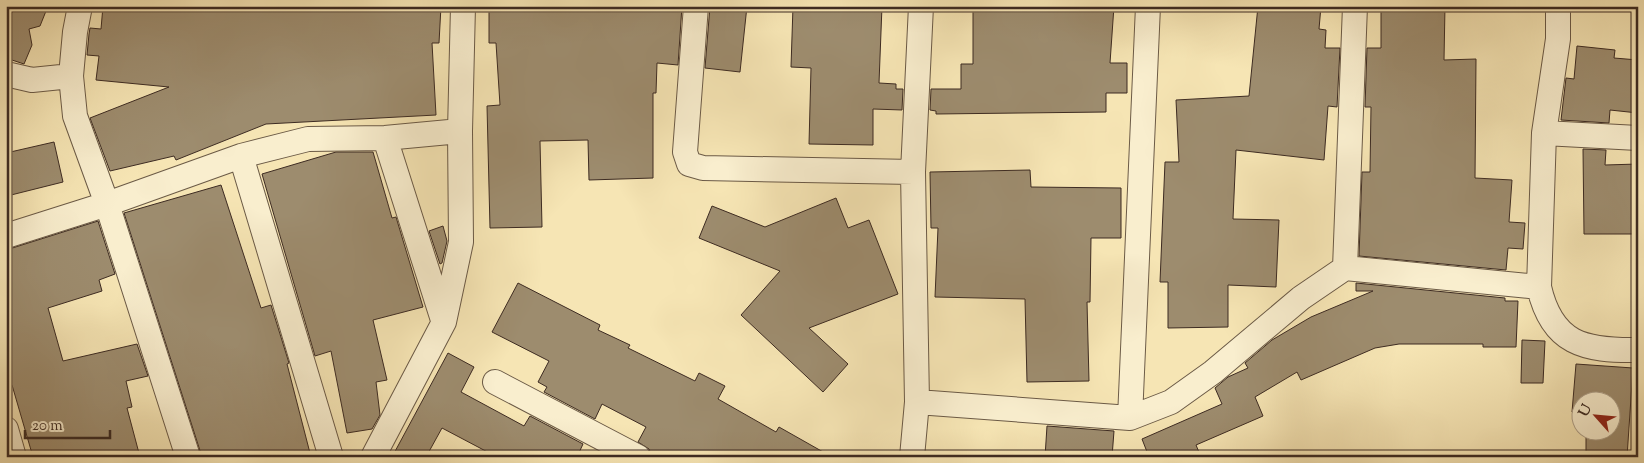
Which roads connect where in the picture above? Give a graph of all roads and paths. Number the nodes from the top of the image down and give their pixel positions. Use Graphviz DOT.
graph roads {
  1 [pos="80,6"];
  2 [pos="463,6"];
  3 [pos="696,6"];
  4 [pos="921,6"];
  5 [pos="1148,6"];
  6 [pos="1355,6"];
  7 [pos="1558,6"];
  8 [pos="6,74"];
  9 [pos="71,76"];
  10 [pos="460,131"];
  11 [pos="1544,134"];
  12 [pos="385,138"];
  13 [pos="1638,138"];
  14 [pos="241,156"];
  15 [pos="913,172"];
  16 [pos="107,204"];
  17 [pos="6,236"];
  18 [pos="1345,268"];
  19 [pos="1538,287"];
  20 [pos="444,322"];
  21 [pos="1638,350"];
  22 [pos="494,382"];
  23 [pos="917,402"];
  24 [pos="1130,418"];
  25 [pos="6,429"];
  26 [pos="14,457"];
  27 [pos="188,457"];
  28 [pos="331,457"];
  29 [pos="373,457"];
  30 [pos="638,457"];
  31 [pos="912,457"];
  1 -- 9 [label="street"];
  2 -- 10 [label="street"];
  3 -- 15 [label="street"];
  4 -- 15 [label="street"];
  5 -- 24 [label="street"];
  6 -- 18 [label="street"];
  7 -- 11 [label="street"];
  8 -- 9 [label="street"];
  9 -- 16 [label="street"];
  10 -- 12 [label="street"];
  10 -- 20 [label="street"];
  11 -- 13 [label="street"];
  11 -- 19 [label="street"];
  12 -- 14 [label="street"];
  12 -- 20 [label="street"];
  14 -- 16 [label="street"];
  14 -- 28 [label="street"];
  15 -- 23 [label="street"];
  16 -- 17 [label="street"];
  16 -- 27 [label="street"];
  18 -- 19 [label="street"];
  18 -- 24 [label="street"];
  19 -- 21 [label="street"];
  20 -- 29 [label="street"];
  22 -- 30 [label="street"];
  23 -- 24 [label="street"];
  23 -- 31 [label="street"];
  25 -- 26 [label="street"];
}
